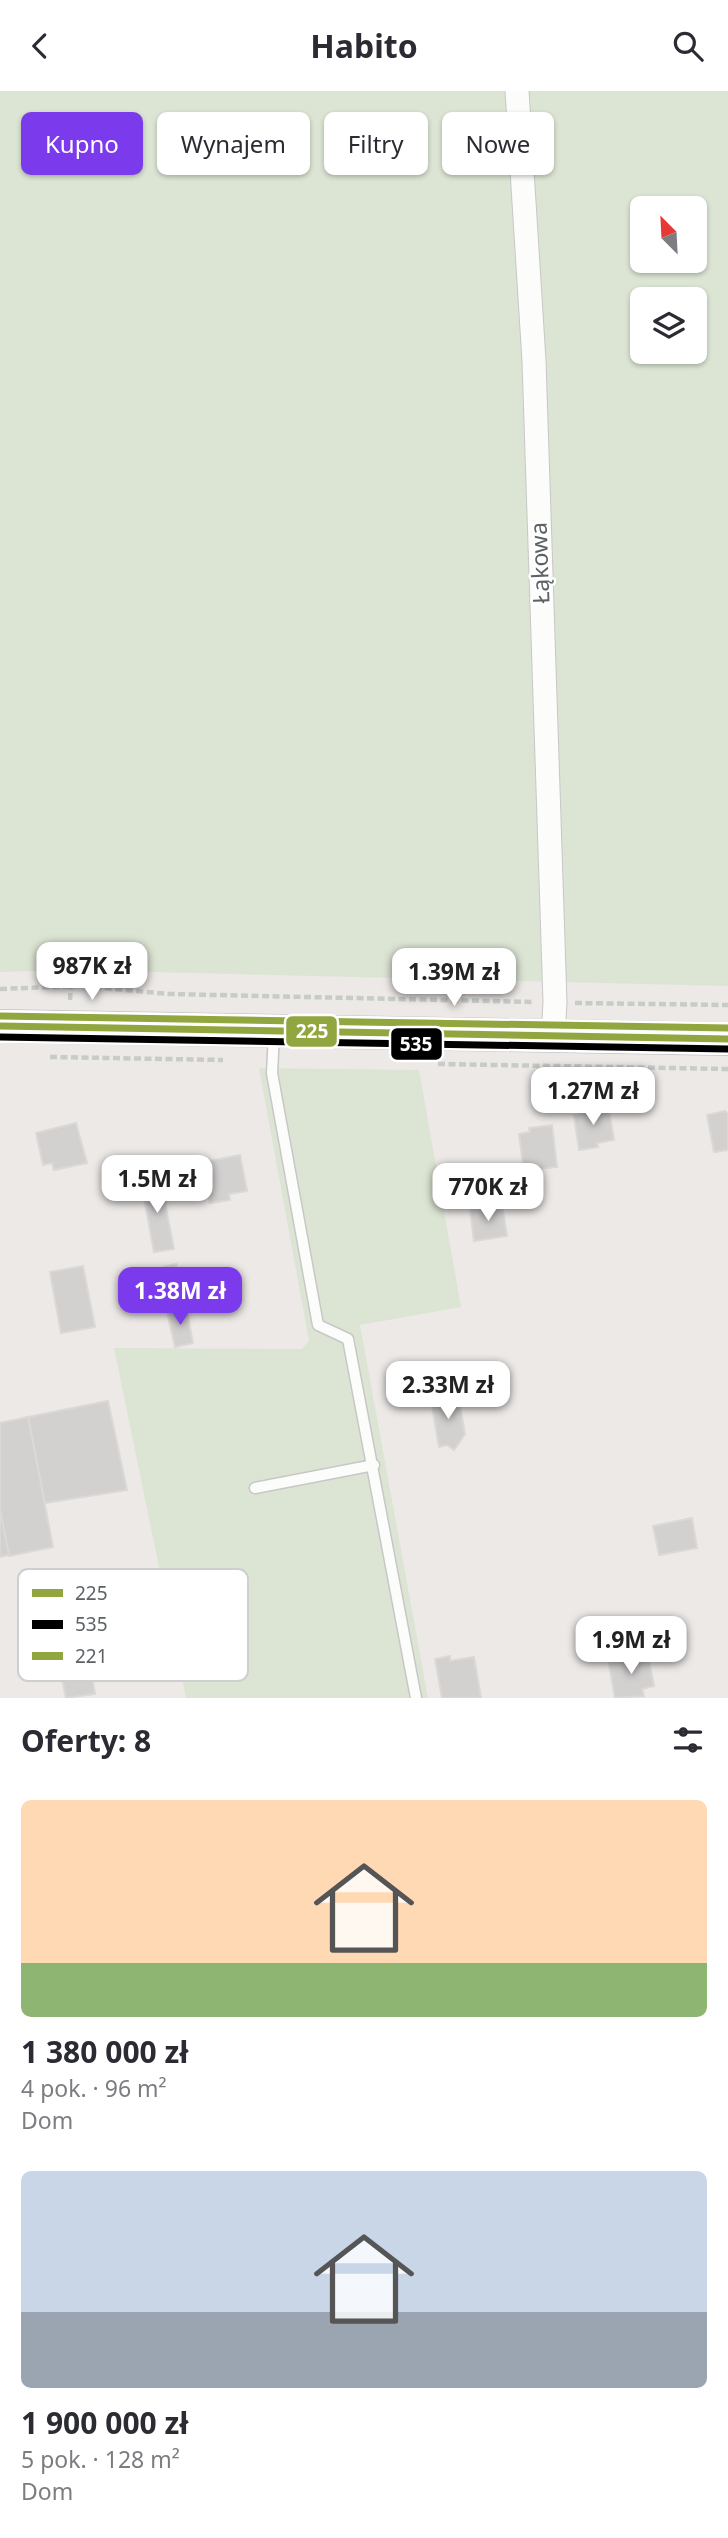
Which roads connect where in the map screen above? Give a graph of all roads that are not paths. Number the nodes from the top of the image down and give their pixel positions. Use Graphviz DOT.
graph roads {
  1 [pos="517,91"];
  2 [pos="0,1027"];
  3 [pos="553,1036"];
  4 [pos="728,1039"];
  5 [pos="273,1046"];
  6 [pos="374,1465"];
  7 [pos="255,1488"];
  8 [pos="416,1698"];
  1 -- 3 [label="street, Łąkowa"];
  2 -- 5 [label="street"];
  3 -- 4 [label="street"];
  3 -- 5 [label="street"];
  5 -- 6 [label="lane"];
  6 -- 7 [label="lane"];
  6 -- 8 [label="lane"];
}
